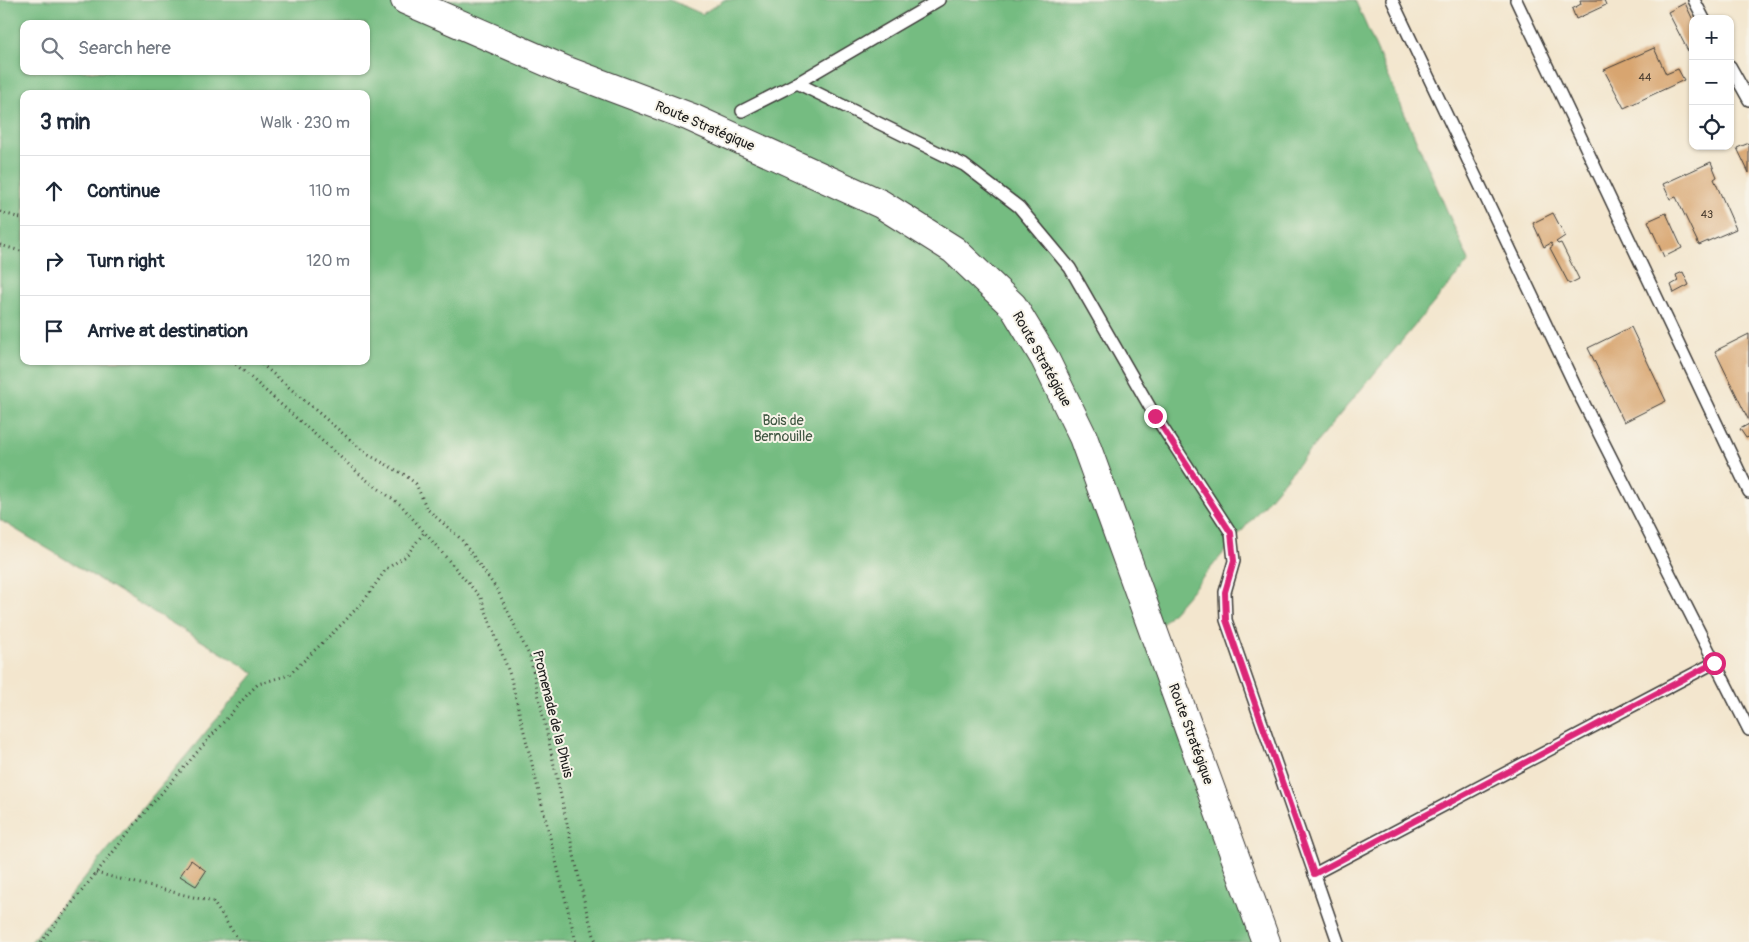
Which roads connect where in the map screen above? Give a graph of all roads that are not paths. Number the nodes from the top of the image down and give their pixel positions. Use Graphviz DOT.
graph roads {
  1 [pos="405,0"];
  2 [pos="939,0"];
  3 [pos="1392,0"];
  4 [pos="1516,0"];
  5 [pos="1694,0"];
  6 [pos="1702,15"];
  7 [pos="1734,73"];
  8 [pos="798,83"];
  9 [pos="1749,100"];
  10 [pos="742,111"];
  11 [pos="1749,492"];
  12 [pos="1714,663"];
  13 [pos="1749,730"];
  14 [pos="1314,874"];
  15 [pos="1266,942"];
  16 [pos="1338,942"];
  1 -- 15 [label="street, Route Stratégique"];
  2 -- 8 [label="lane"];
  3 -- 12 [label="lane"];
  4 -- 11 [label="lane"];
  5 -- 6 [label="lane"];
  7 -- 9 [label="lane"];
  8 -- 10 [label="lane"];
  8 -- 14 [label="lane"];
  12 -- 13 [label="lane"];
  12 -- 14 [label="lane"];
  14 -- 16 [label="lane"];
}
